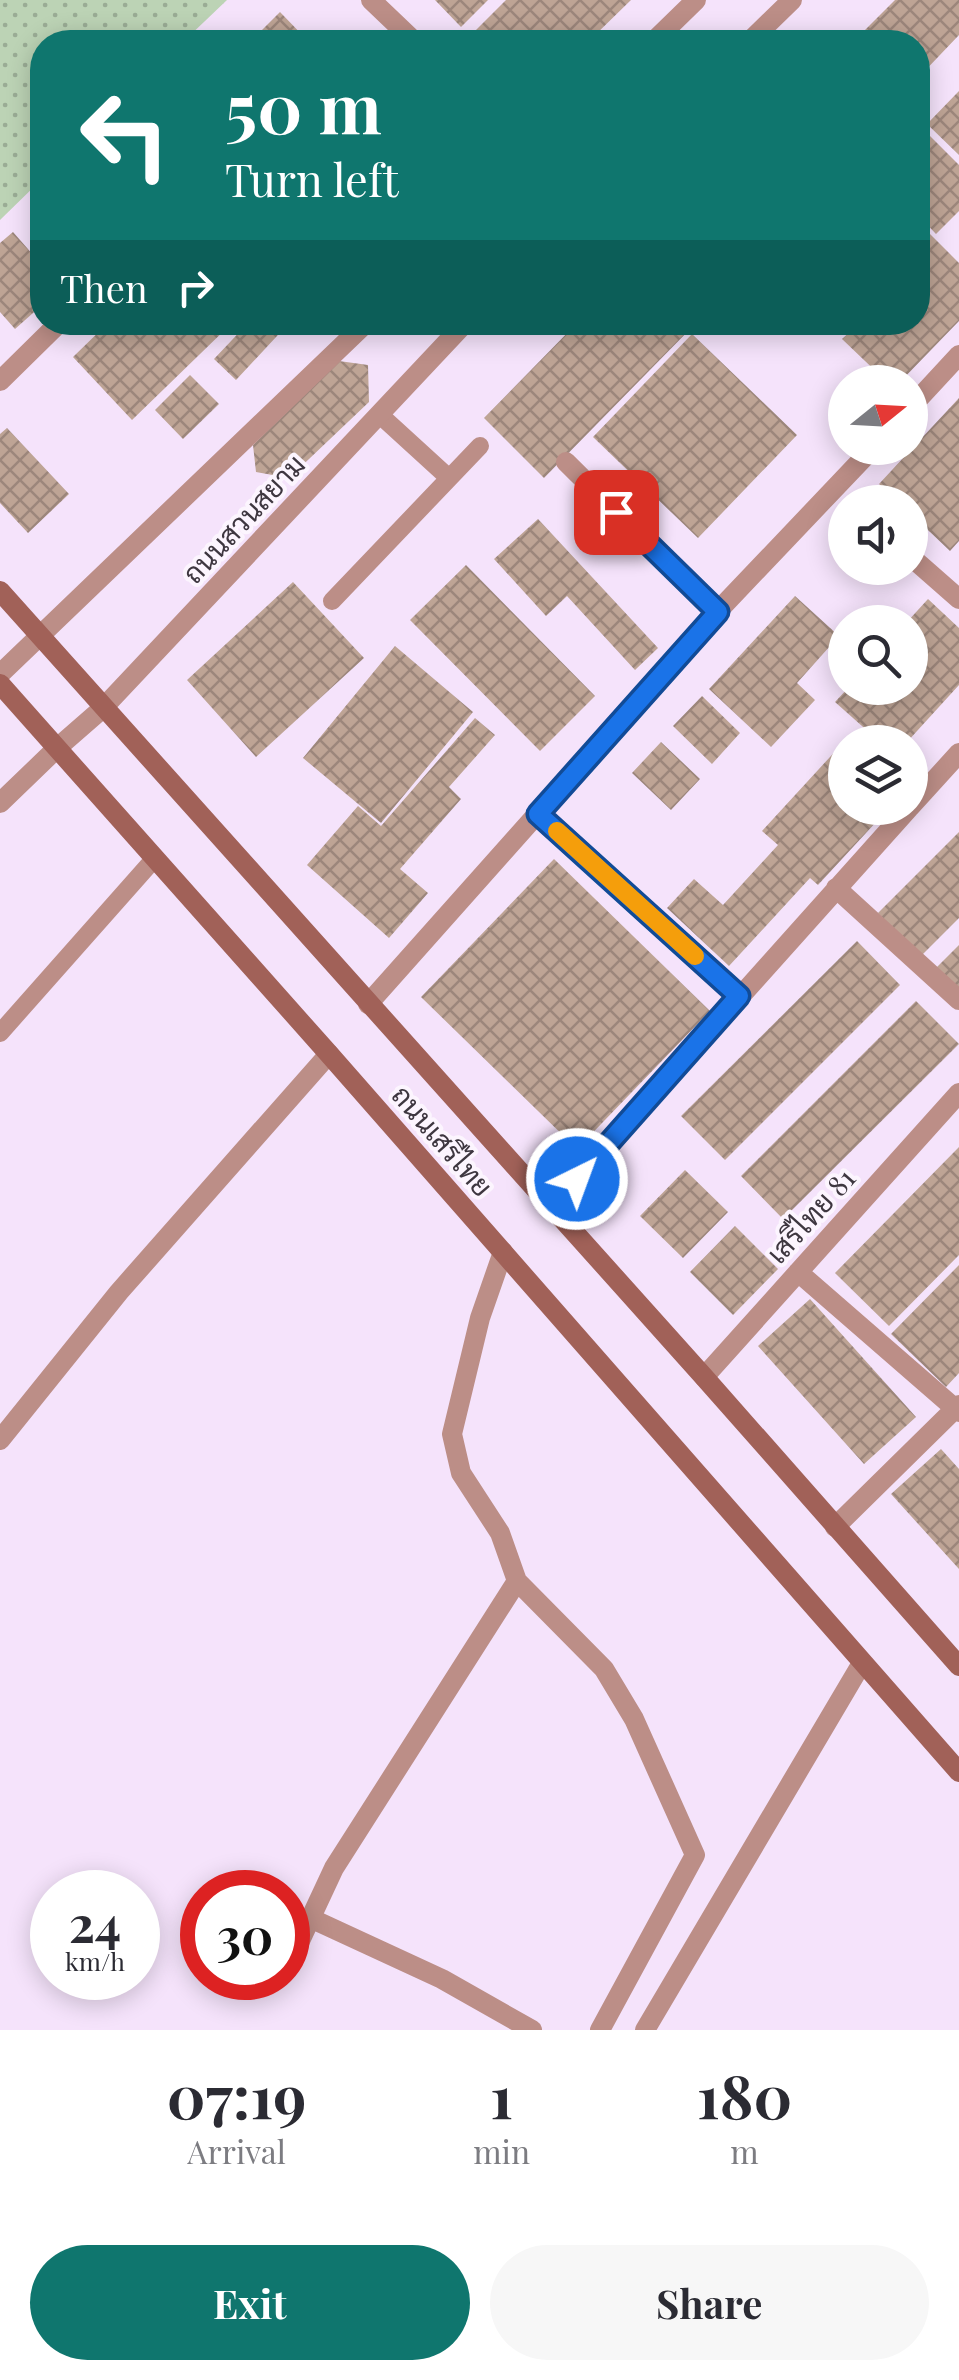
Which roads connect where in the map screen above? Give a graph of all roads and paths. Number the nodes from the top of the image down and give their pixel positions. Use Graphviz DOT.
graph roads {
  1 [pos="371,0"];
  2 [pos="696,0"];
  3 [pos="792,0"];
  4 [pos="402,30"];
  5 [pos="665,30"];
  6 [pos="761,30"];
  7 [pos="47,335"];
  8 [pos="353,335"];
  9 [pos="454,335"];
  10 [pos="959,355"];
  11 [pos="0,381"];
  12 [pos="928,389"];
  13 [pos="380,416"];
  14 [pos="480,446"];
  15 [pos="566,462"];
  16 [pos="449,478"];
  17 [pos="828,509"];
  18 [pos="928,572"];
  19 [pos="0,592"];
  20 [pos="959,599"];
  21 [pos="332,601"];
  22 [pos="718,612"];
  23 [pos="40,636"];
  24 [pos="0,674"];
  25 [pos="0,684"];
  26 [pos="103,708"];
  27 [pos="56,749"];
  28 [pos="959,753"];
  29 [pos="928,787"];
  30 [pos="0,803"];
  31 [pos="538,814"];
  32 [pos="894,825"];
  33 [pos="155,858"];
  34 [pos="836,888"];
  35 [pos="739,996"];
  36 [pos="959,1000"];
  37 [pos="368,1004"];
  38 [pos="0,1033"];
  39 [pos="329,1054"];
  40 [pos="959,1093"];
  41 [pos="551,1208"];
  42 [pos="503,1252"];
  43 [pos="798,1272"];
  44 [pos="704,1378"];
  45 [pos="958,1408"];
  46 [pos="0,1440"];
  47 [pos="836,1527"];
  48 [pos="517,1581"];
  49 [pos="862,1663"];
  50 [pos="959,1666"];
  51 [pos="959,1772"];
  52 [pos="310,1918"];
  53 [pos="532,2030"];
  54 [pos="600,2030"];
  55 [pos="645,2030"];
  1 -- 4 [label="street"];
  2 -- 5 [label="street"];
  3 -- 6 [label="street"];
  7 -- 11 [label="street"];
  8 -- 23 [label="street, ถนนสวนสยาม"];
  9 -- 13 [label="street, ถนนสวนสยาม"];
  10 -- 12 [label="street"];
  13 -- 16 [label="lane"];
  13 -- 26 [label="street, ถนนสวนสยาม"];
  14 -- 16 [label="lane"];
  15 -- 22 [label="street"];
  16 -- 21 [label="lane"];
  17 -- 22 [label="street"];
  18 -- 20 [label="street"];
  19 -- 23 [label="main road, ถนนเสรีไทย"];
  22 -- 31 [label="street"];
  23 -- 24 [label="street, ถนนสวนสยาม"];
  23 -- 26 [label="main road, ถนนเสรีไทย"];
  25 -- 27 [label="main road, ถนนเสรีไทย"];
  26 -- 27 [label="street, ถนนสวนสยาม"];
  26 -- 37 [label="main road, ถนนเสรีไทย"];
  27 -- 30 [label="street, ถนนสวนสยาม"];
  27 -- 33 [label="main road, ถนนเสรีไทย"];
  28 -- 29 [label="street"];
  31 -- 35 [label="street"];
  31 -- 37 [label="street"];
  32 -- 34 [label="street"];
  33 -- 38 [label="lane"];
  33 -- 39 [label="main road, ถนนเสรีไทย"];
  34 -- 35 [label="street"];
  34 -- 36 [label="street"];
  35 -- 41 [label="street"];
  37 -- 41 [label="main road, ถนนเสรีไทย"];
  39 -- 42 [label="main road, ถนนเสรีไทย"];
  39 -- 46 [label="street"];
  40 -- 43 [label="street, เสรีไทย 81"];
  41 -- 44 [label="main road, ถนนเสรีไทย"];
  42 -- 48 [label="street"];
  42 -- 49 [label="main road, ถนนเสรีไทย"];
  43 -- 44 [label="street, เสรีไทย 81"];
  43 -- 45 [label="street"];
  44 -- 47 [label="main road, ถนนเสรีไทย"];
  45 -- 47 [label="street"];
  47 -- 50 [label="main road, ถนนเสรีไทย"];
  48 -- 52 [label="street"];
  48 -- 54 [label="street"];
  49 -- 51 [label="main road, ถนนเสรีไทย"];
  49 -- 55 [label="street"];
  52 -- 53 [label="street"];
}
